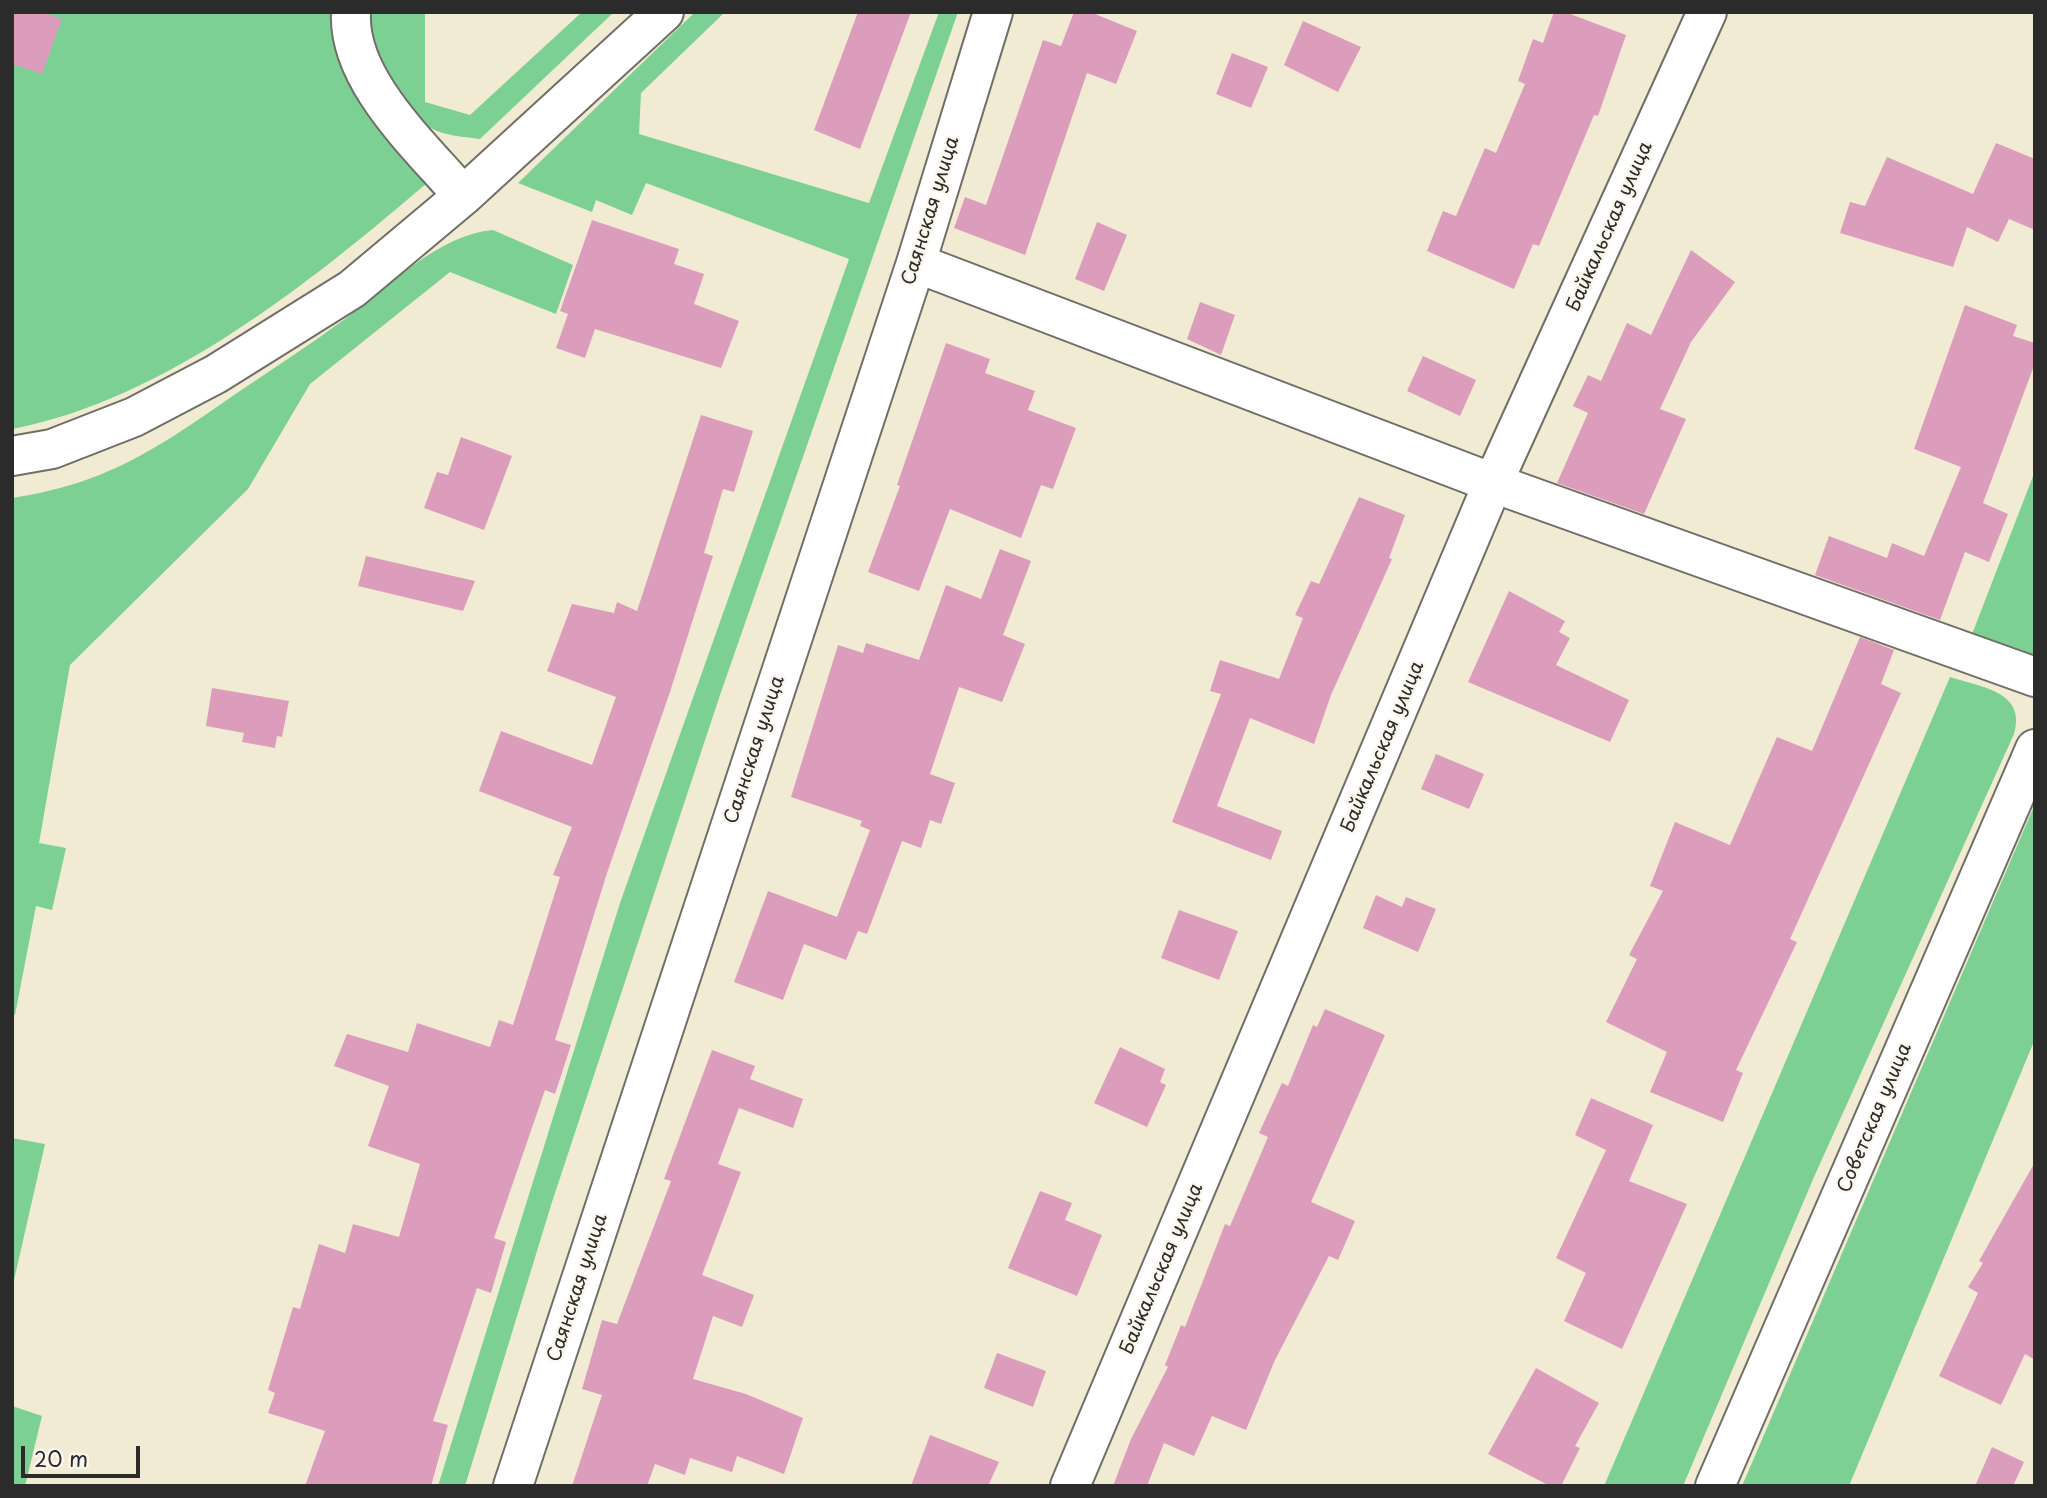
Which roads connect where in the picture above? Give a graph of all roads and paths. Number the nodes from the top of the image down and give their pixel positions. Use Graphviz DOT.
graph roads {
  1 [pos="351,12"];
  2 [pos="664,12"];
  3 [pos="993,12"];
  4 [pos="1707,12"];
  5 [pos="463,196"];
  6 [pos="916,264"];
  7 [pos="12,456"];
  8 [pos="1493,483"];
  9 [pos="2035,677"];
  10 [pos="2035,749"];
  11 [pos="513,1486"];
  12 [pos="1070,1486"];
  13 [pos="1715,1486"];
  1 -- 5 [label="street"];
  2 -- 5 [label="street"];
  3 -- 6 [label="street, Саянская улица"];
  4 -- 8 [label="street, Байкальская улица"];
  5 -- 7 [label="street"];
  6 -- 8 [label="street"];
  6 -- 11 [label="street, Саянская улица"];
  8 -- 9 [label="street"];
  8 -- 12 [label="street, Байкальская улица"];
  10 -- 13 [label="street, Советская улица"];
}
